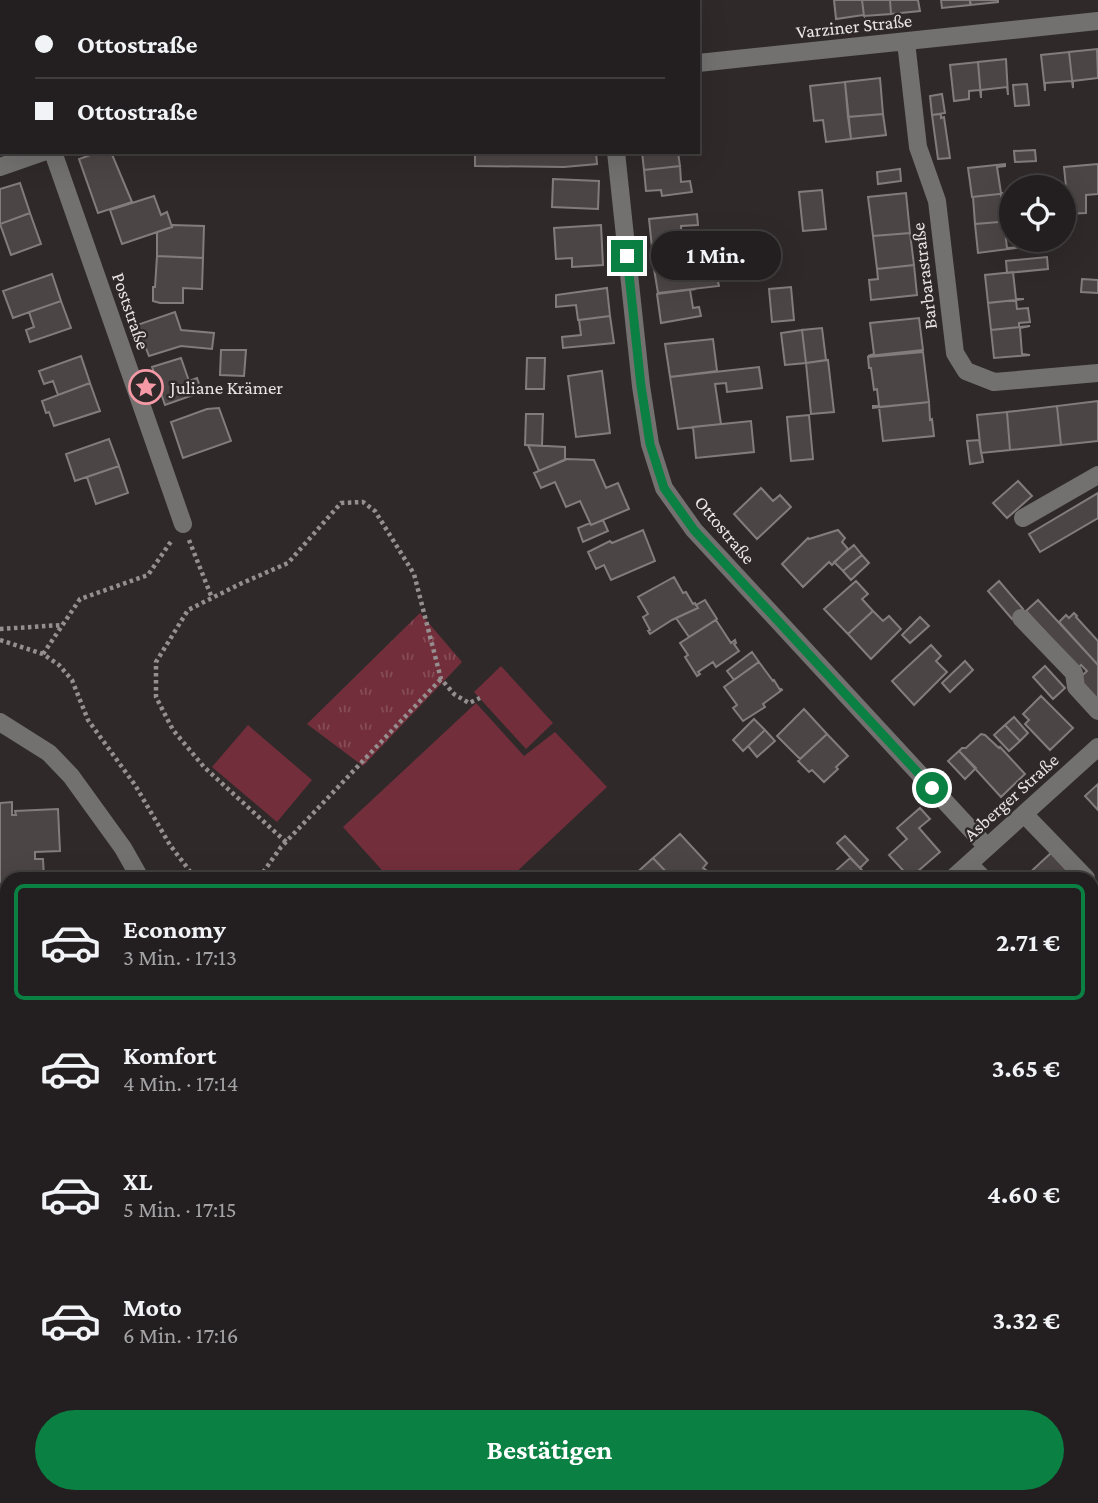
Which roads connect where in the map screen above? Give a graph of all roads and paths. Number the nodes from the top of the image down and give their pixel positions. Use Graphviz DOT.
graph roads {
  1 [pos="1098,21"];
  2 [pos="906,41"];
  3 [pos="700,63"];
  4 [pos="37,154"];
  5 [pos="54,154"];
  6 [pos="616,154"];
  7 [pos="0,167"];
  8 [pos="1098,373"];
  9 [pos="1098,475"];
  10 [pos="1023,518"];
  11 [pos="183,524"];
  12 [pos="212,598"];
  13 [pos="1021,618"];
  14 [pos="63,625"];
  15 [pos="0,629"];
  16 [pos="0,640"];
  17 [pos="43,654"];
  18 [pos="442,679"];
  19 [pos="480,698"];
  20 [pos="1098,711"];
  21 [pos="0,722"];
  22 [pos="1098,747"];
  23 [pos="1024,814"];
  24 [pos="286,842"];
  25 [pos="987,847"];
  26 [pos="969,864"];
  27 [pos="137,872"];
  28 [pos="190,872"];
  29 [pos="264,872"];
  30 [pos="960,872"];
  31 [pos="977,872"];
  32 [pos="1080,872"];
  1 -- 2 [label="street, Varziner Straße"];
  2 -- 3 [label="street, Varziner Straße"];
  2 -- 8 [label="street, Barbarastraße"];
  4 -- 7 [label="street"];
  5 -- 11 [label="street, Poststraße"];
  6 -- 25 [label="street, Ottostraße"];
  9 -- 10 [label="street"];
  11 -- 12 [label="path"];
  11 -- 14 [label="path"];
  12 -- 18 [label="path"];
  12 -- 24 [label="path"];
  13 -- 20 [label="street"];
  14 -- 15 [label="path"];
  14 -- 17 [label="path"];
  16 -- 17 [label="path"];
  17 -- 28 [label="path"];
  18 -- 19 [label="path"];
  18 -- 24 [label="path"];
  21 -- 27 [label="street"];
  22 -- 23 [label="street, Asberger Straße"];
  23 -- 25 [label="street, Asberger Straße"];
  23 -- 32 [label="street"];
  24 -- 29 [label="path"];
  25 -- 26 [label="street, Asberger Straße"];
  26 -- 30 [label="street, Asberger Straße"];
  26 -- 31 [label="street"];
}
